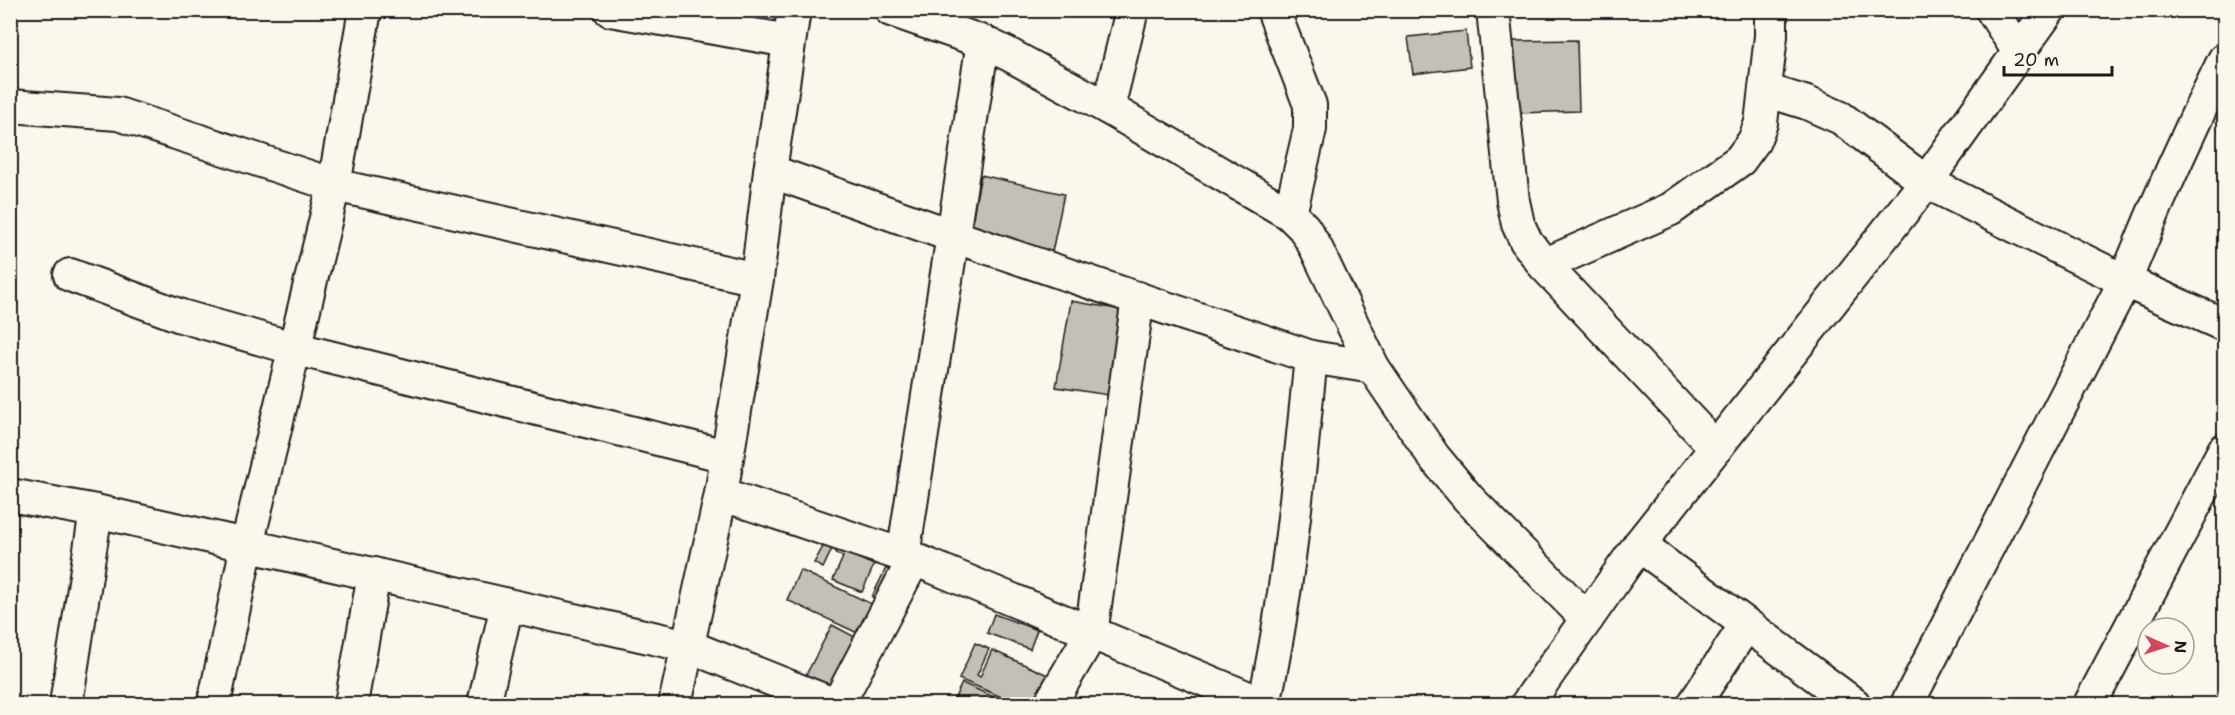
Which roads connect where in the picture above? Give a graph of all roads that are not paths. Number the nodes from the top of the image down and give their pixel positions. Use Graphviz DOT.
graph roads {
  1 [pos="365,10"];
  2 [pos="610,10"];
  3 [pos="794,10"];
  4 [pos="891,10"];
  5 [pos="1132,10"];
  6 [pos="1273,10"];
  7 [pos="1493,10"];
  8 [pos="1771,10"];
  9 [pos="1992,10"];
  10 [pos="2049,10"];
  11 [pos="789,41"];
  12 [pos="983,42"];
  13 [pos="2019,52"];
  14 [pos="2224,60"];
  15 [pos="1766,90"];
  16 [pos="10,106"];
  17 [pos="1108,108"];
  18 [pos="770,171"];
  19 [pos="1926,182"];
  20 [pos="334,185"];
  21 [pos="1290,214"];
  22 [pos="953,236"];
  23 [pos="1544,265"];
  24 [pos="70,275"];
  25 [pos="757,279"];
  26 [pos="2125,281"];
  27 [pos="1138,298"];
  28 [pos="2224,325"];
  29 [pos="293,348"];
  30 [pos="1311,357"];
  31 [pos="1372,367"];
  32 [pos="1716,448"];
  33 [pos="2224,450"];
  34 [pos="726,456"];
  35 [pos="721,494"];
  36 [pos="10,495"];
  37 [pos="96,511"];
  38 [pos="247,545"];
  39 [pos="1639,545"];
  40 [pos="908,558"];
  41 [pos="374,574"];
  42 [pos="507,605"];
  43 [pos="1587,619"];
  44 [pos="1746,625"];
  45 [pos="1091,634"];
  46 [pos="688,646"];
  47 [pos="66,705"];
  48 [pos="214,705"];
  49 [pos="351,705"];
  50 [pos="484,705"];
  51 [pos="675,705"];
  52 [pos="833,705"];
  53 [pos="838,705"];
  54 [pos="1050,705"];
  55 [pos="1263,705"];
  56 [pos="1527,705"];
  57 [pos="1694,705"];
  58 [pos="1854,705"];
  59 [pos="1907,705"];
  60 [pos="2090,705"];
  1 -- 20 [label="street"];
  2 -- 11 [label="street"];
  3 -- 11 [label="street"];
  4 -- 12 [label="street"];
  5 -- 17 [label="street"];
  6 -- 21 [label="street"];
  7 -- 23 [label="street"];
  8 -- 15 [label="street"];
  9 -- 13 [label="street"];
  10 -- 13 [label="street"];
  11 -- 18 [label="street"];
  12 -- 17 [label="street"];
  12 -- 22 [label="street"];
  13 -- 19 [label="street"];
  14 -- 26 [label="street"];
  15 -- 19 [label="street"];
  15 -- 23 [label="street"];
  16 -- 20 [label="street"];
  17 -- 21 [label="street"];
  18 -- 22 [label="street"];
  18 -- 25 [label="street"];
  19 -- 26 [label="street"];
  19 -- 32 [label="street"];
  20 -- 25 [label="street"];
  20 -- 29 [label="street"];
  21 -- 31 [label="street"];
  22 -- 27 [label="street"];
  22 -- 40 [label="street"];
  23 -- 32 [label="street"];
  24 -- 29 [label="street"];
  25 -- 34 [label="street"];
  26 -- 28 [label="street"];
  26 -- 59 [label="street"];
  27 -- 30 [label="street"];
  27 -- 45 [label="street"];
  29 -- 34 [label="street"];
  29 -- 38 [label="street"];
  30 -- 31 [label="street"];
  30 -- 55 [label="street"];
  31 -- 43 [label="street"];
  32 -- 39 [label="street"];
  33 -- 60 [label="street"];
  34 -- 35 [label="street"];
  35 -- 40 [label="street"];
  35 -- 46 [label="street"];
  36 -- 37 [label="street"];
  37 -- 38 [label="street"];
  37 -- 47 [label="street"];
  38 -- 41 [label="street"];
  38 -- 48 [label="street"];
  39 -- 43 [label="street"];
  39 -- 44 [label="street"];
  40 -- 45 [label="street"];
  40 -- 53 [label="street"];
  41 -- 42 [label="street"];
  41 -- 49 [label="street"];
  42 -- 46 [label="street"];
  42 -- 50 [label="street"];
  43 -- 56 [label="street"];
  44 -- 57 [label="street"];
  44 -- 58 [label="street"];
  45 -- 54 [label="street"];
  45 -- 55 [label="street"];
  46 -- 51 [label="street"];
  46 -- 52 [label="street"];
}
